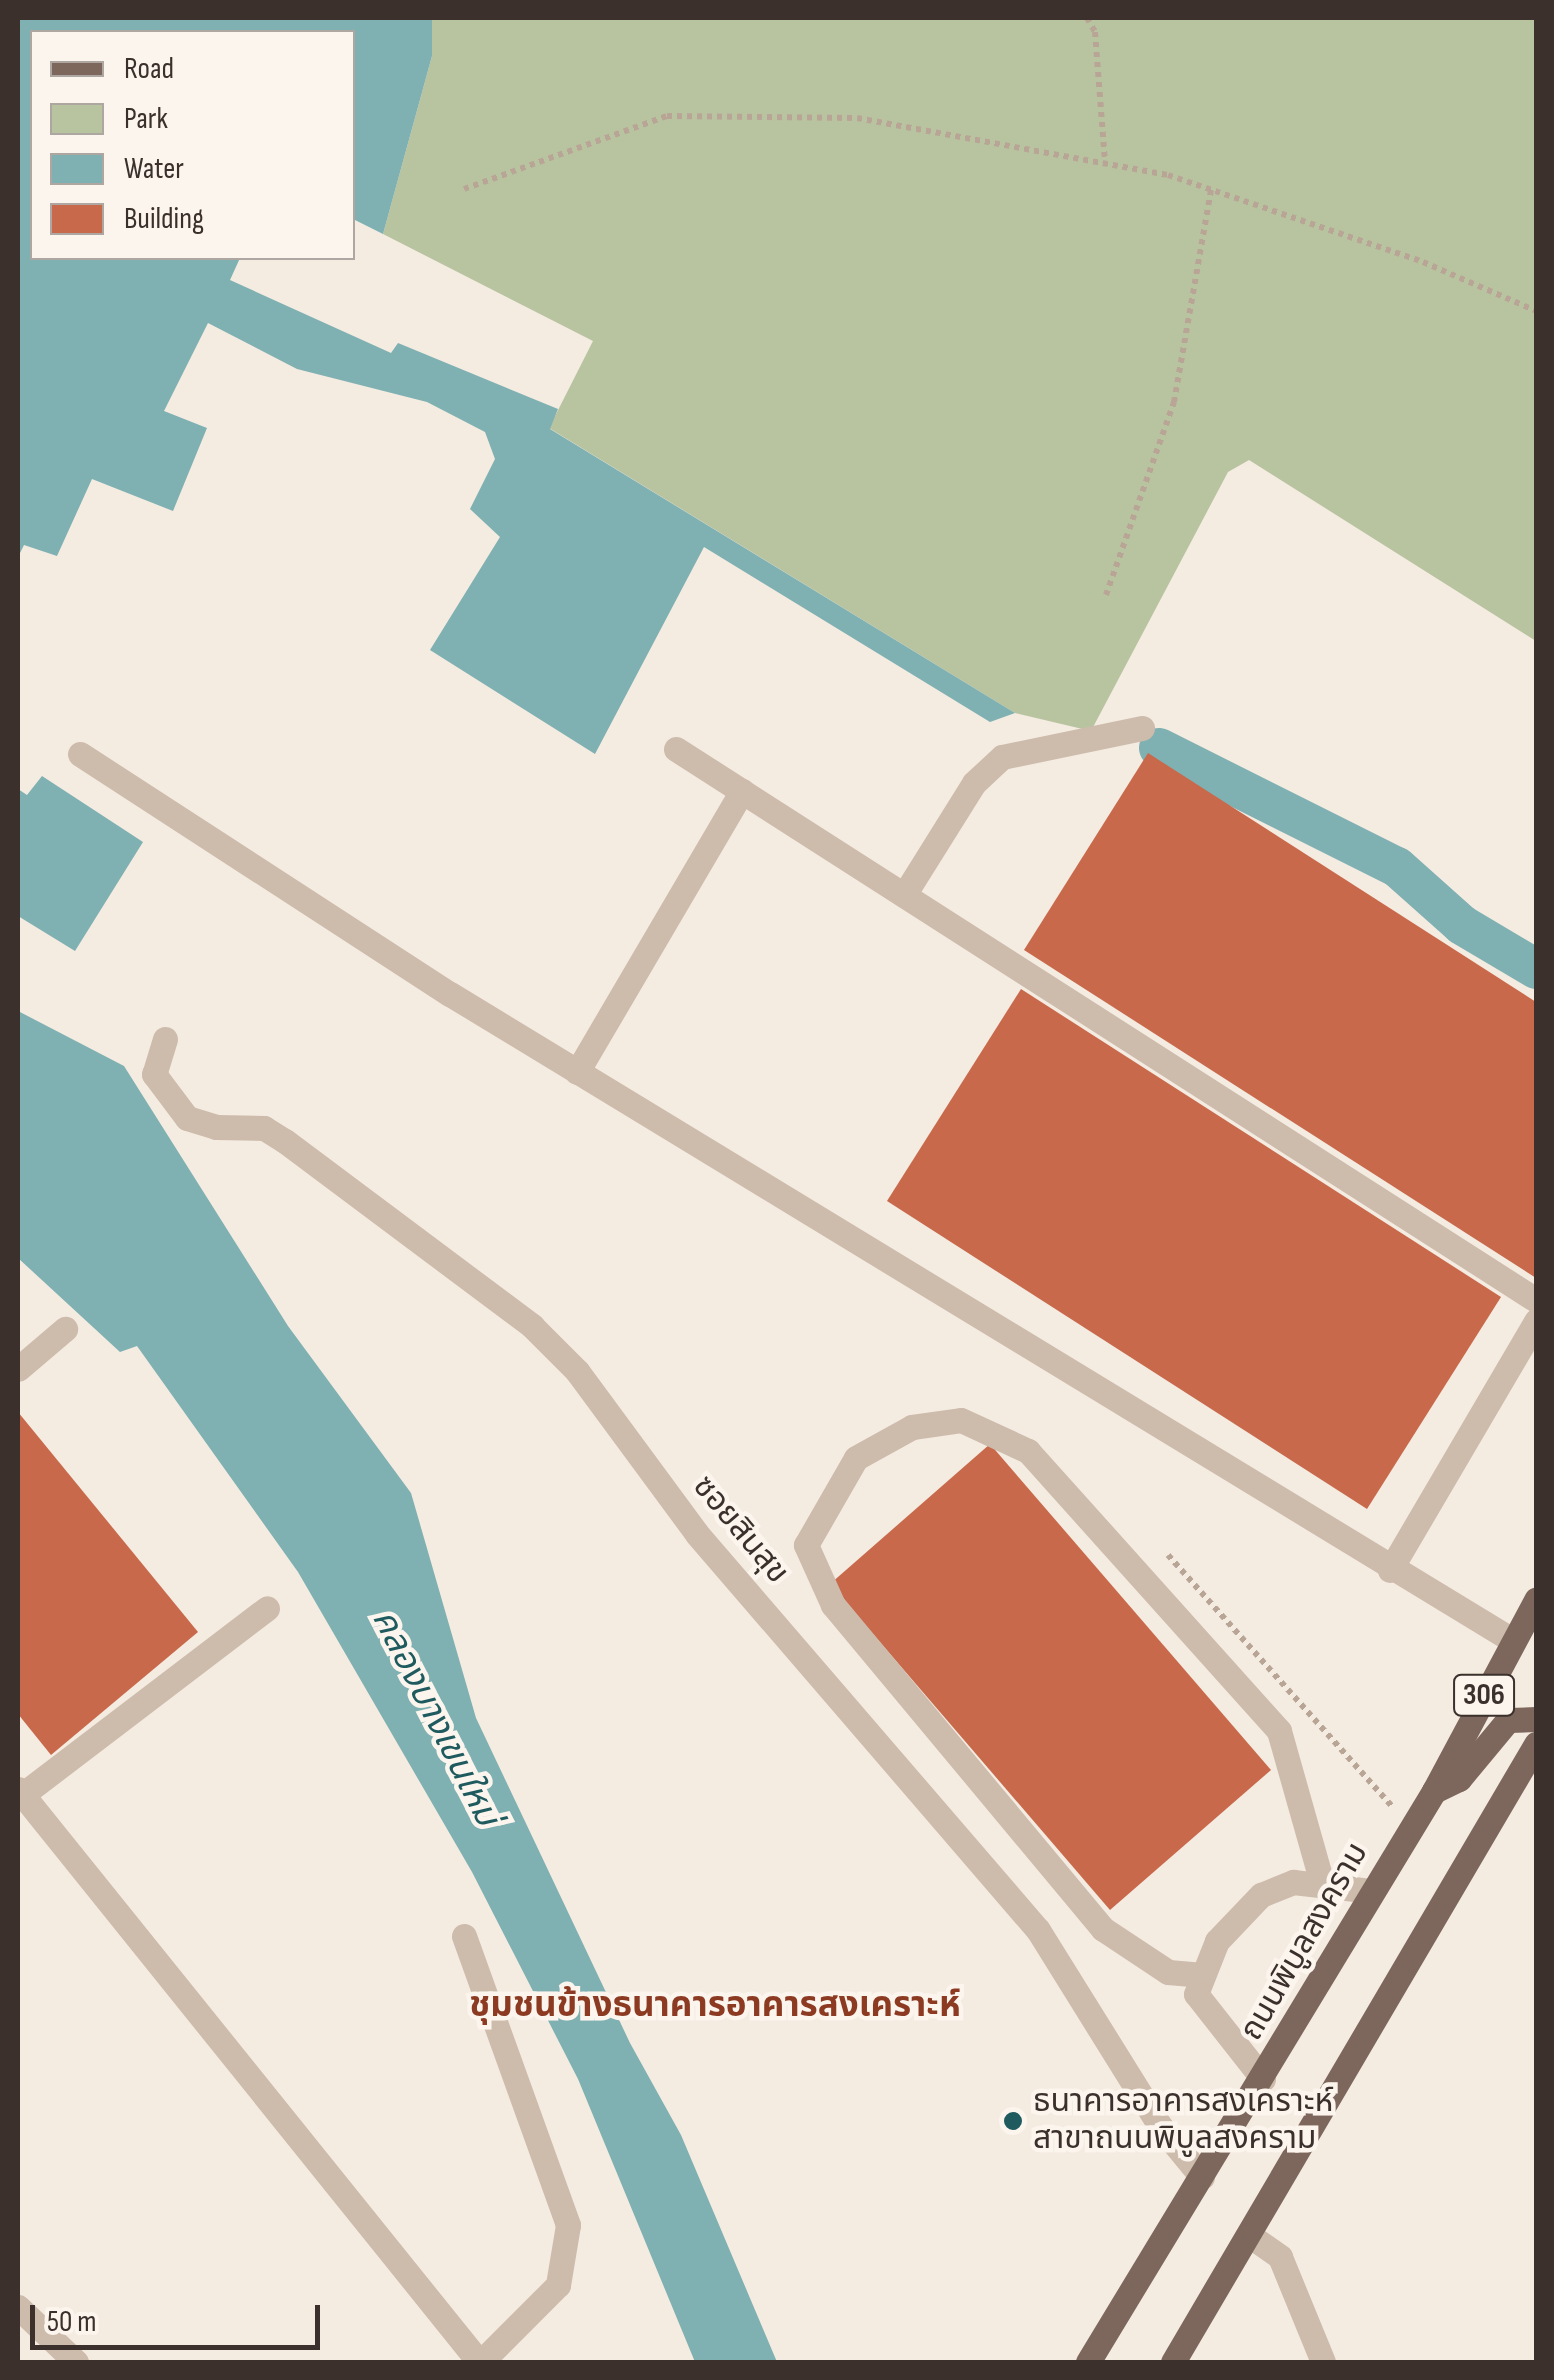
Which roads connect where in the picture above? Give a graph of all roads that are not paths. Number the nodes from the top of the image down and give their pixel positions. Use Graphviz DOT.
graph roads {
  1 [pos="1142,728"];
  2 [pos="676,749"];
  3 [pos="80,754"];
  4 [pos="742,791"];
  5 [pos="904,895"];
  6 [pos="166,1038"];
  7 [pos="576,1072"];
  8 [pos="1536,1300"];
  9 [pos="1536,1321"];
  10 [pos="65,1329"];
  11 [pos="18,1368"];
  12 [pos="1390,1570"];
  13 [pos="1536,1600"];
  14 [pos="267,1608"];
  15 [pos="1524,1638"];
  16 [pos="1536,1720"];
  17 [pos="1536,1744"];
  18 [pos="1434,1790"];
  19 [pos="19,1794"];
  20 [pos="1323,1886"];
  21 [pos="1372,1891"];
  22 [pos="464,1936"];
  23 [pos="1203,1975"];
  24 [pos="1262,2079"];
  25 [pos="1202,2177"];
  26 [pos="1249,2235"];
  27 [pos="18,2307"];
  28 [pos="76,2362"];
  29 [pos="480,2362"];
  30 [pos="1088,2362"];
  31 [pos="1173,2362"];
  32 [pos="1322,2362"];
  1 -- 5 [label="street"];
  2 -- 4 [label="street"];
  3 -- 7 [label="street"];
  4 -- 5 [label="street"];
  4 -- 7 [label="street"];
  5 -- 8 [label="street"];
  6 -- 25 [label="street, ซอยสินสุข"];
  7 -- 12 [label="street"];
  9 -- 12 [label="street"];
  10 -- 11 [label="street"];
  12 -- 15 [label="street"];
  13 -- 15 [label="main road, ถนนพิบูลสงคราม / 306"];
  14 -- 19 [label="street"];
  15 -- 18 [label="main road, ถนนพิบูลสงคราม / 306"];
  16 -- 18 [label="main road"];
  17 -- 26 [label="main road, 306"];
  18 -- 21 [label="main road, ถนนพิบูลสงคราม / 306"];
  19 -- 29 [label="street"];
  20 -- 21 [label="street"];
  20 -- 23 [label="street"];
  20 -- 23 [label="street"];
  21 -- 24 [label="main road, ถนนพิบูลสงคราม / 306"];
  22 -- 29 [label="street"];
  23 -- 24 [label="street"];
  24 -- 25 [label="main road, ถนนพิบูลสงคราม / 306"];
  25 -- 30 [label="main road, ถนนพิบูลสงคราม / 306"];
  26 -- 31 [label="main road, 306"];
  26 -- 32 [label="street"];
  27 -- 28 [label="street"];
}
